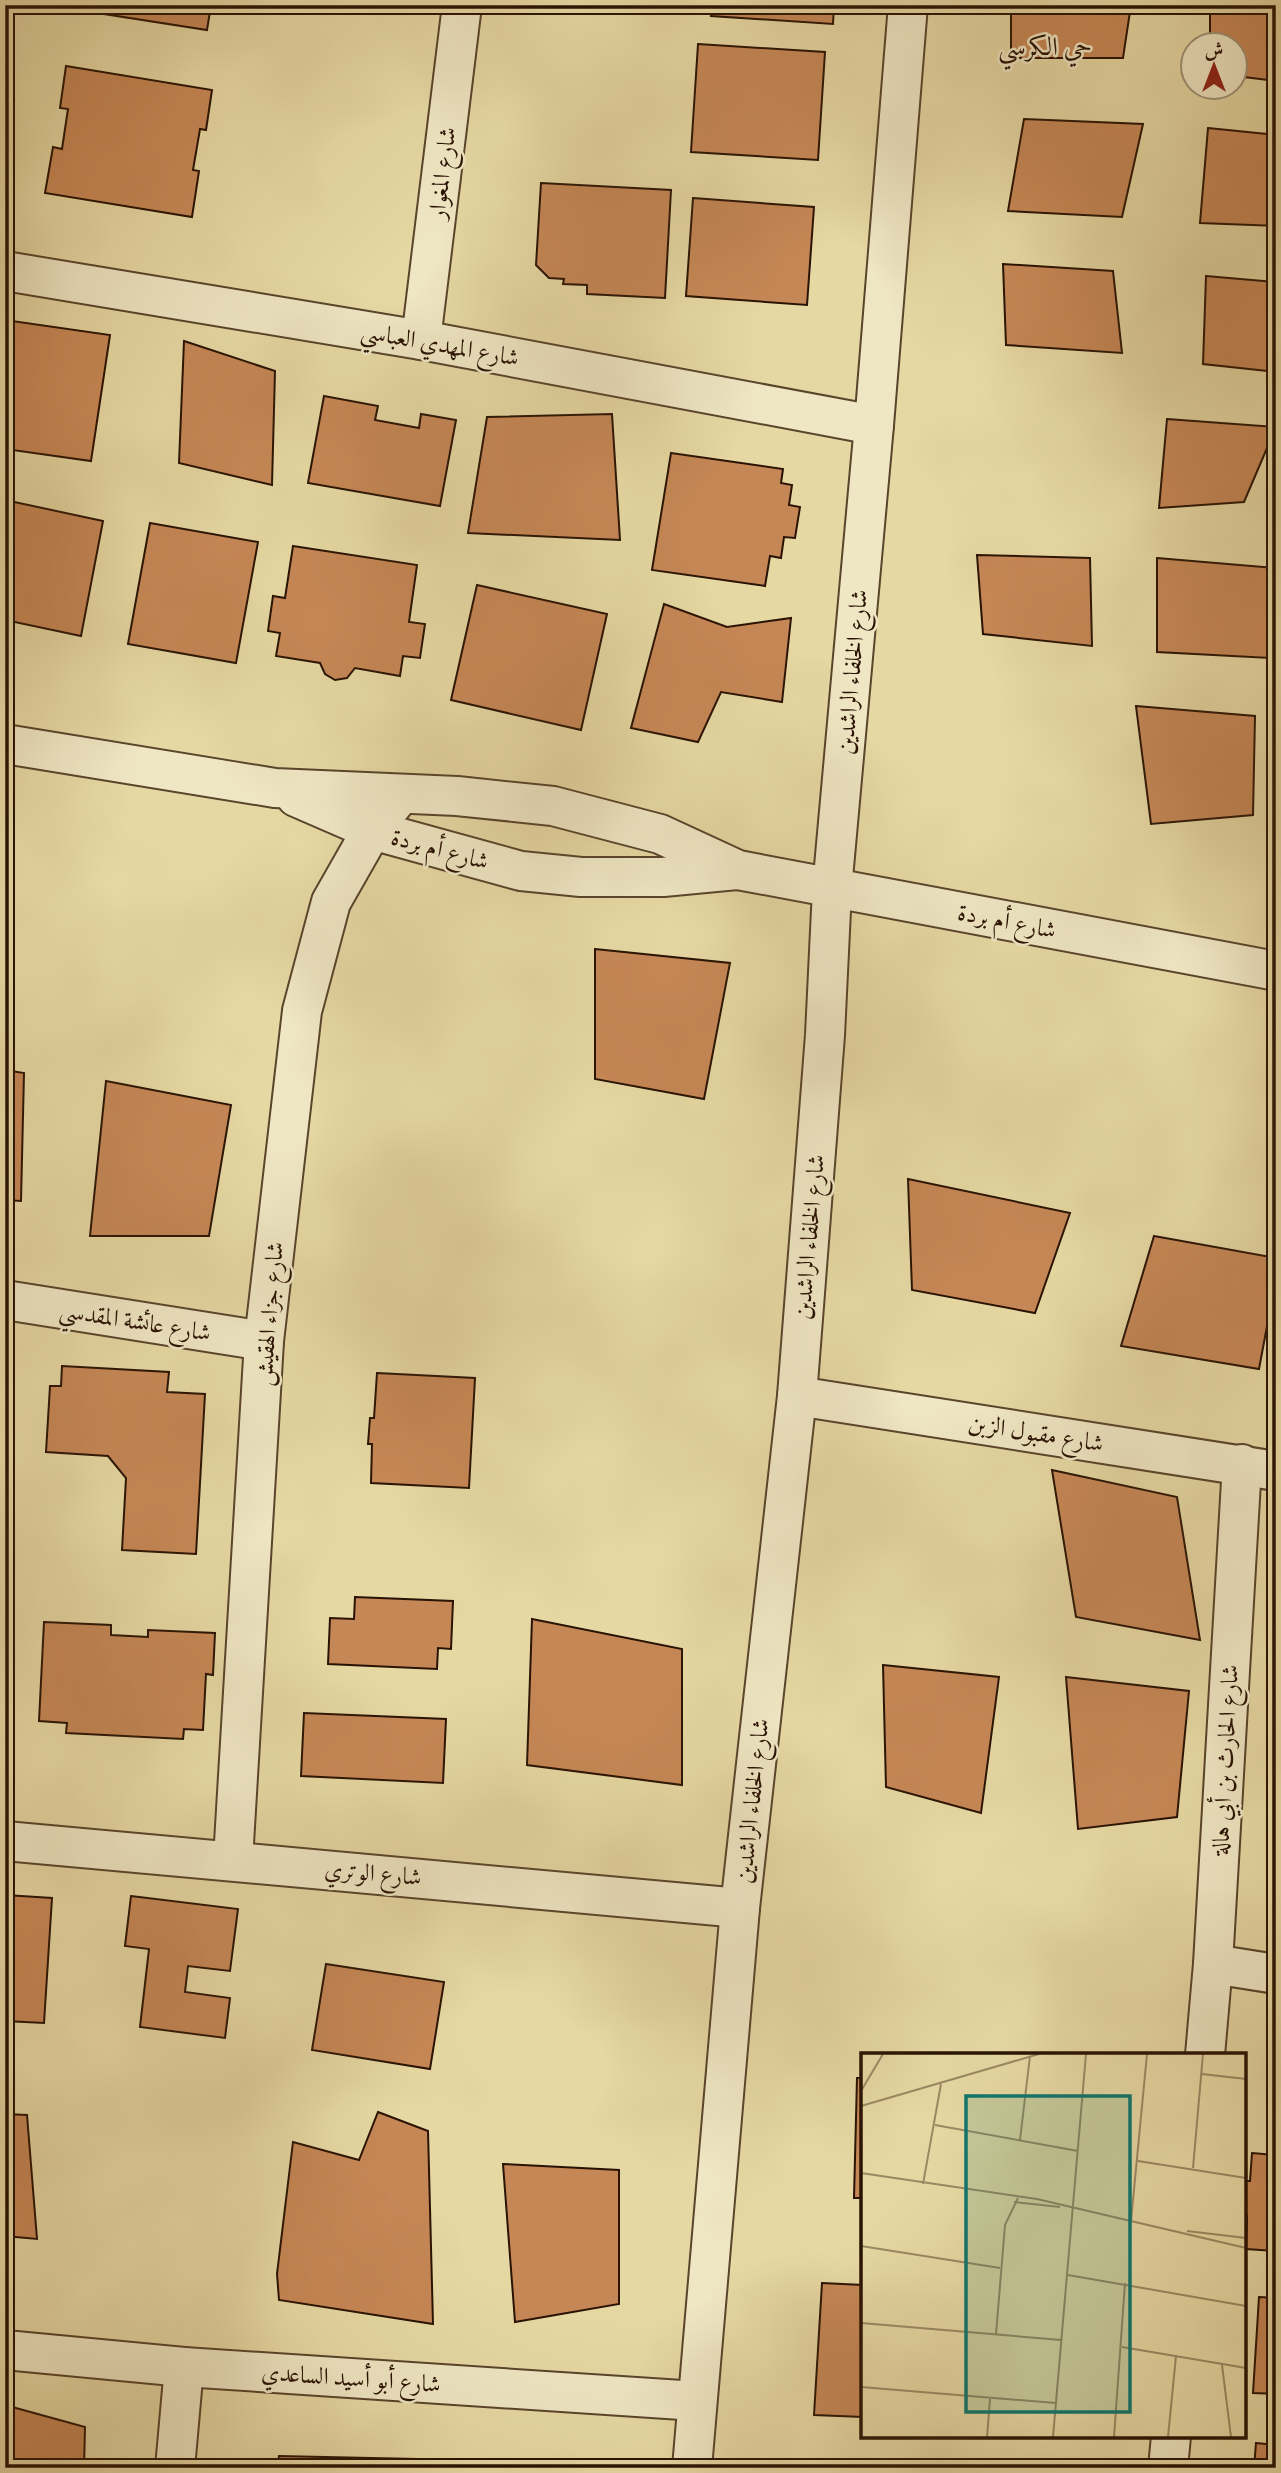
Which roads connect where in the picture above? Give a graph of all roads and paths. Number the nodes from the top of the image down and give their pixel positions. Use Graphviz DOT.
graph roads {
  1 [pos="462,5"];
  2 [pos="908,5"];
  3 [pos="5,271"];
  4 [pos="421,340"];
  5 [pos="874,425"];
  6 [pos="5,744"];
  7 [pos="275,788"];
  8 [pos="401,794"];
  9 [pos="372,831"];
  10 [pos="738,870"];
  11 [pos="832,888"];
  12 [pos="1276,971"];
  13 [pos="5,1300"];
  14 [pos="264,1341"];
  15 [pos="797,1396"];
  16 [pos="1259,1468"];
  17 [pos="5,1841"];
  18 [pos="233,1860"];
  19 [pos="740,1908"];
  20 [pos="1213,1964"];
  21 [pos="1276,1974"];
  22 [pos="1205,2053"];
  23 [pos="5,2350"];
  24 [pos="184,2367"];
  25 [pos="697,2401"];
  26 [pos="1171,2438"];
  27 [pos="175,2468"];
  28 [pos="692,2468"];
  29 [pos="1168,2468"];
  1 -- 4 [label="street, شارع المغوار"];
  2 -- 5 [label="street, شارع الخلفاء الراشدين"];
  3 -- 4 [label="street, شارع المهدي العباسي"];
  4 -- 5 [label="street, شارع المهدي العباسي"];
  5 -- 11 [label="street, شارع الخلفاء الراشدين"];
  6 -- 7 [label="street, شارع أم بردة"];
  7 -- 8 [label="street, شارع أم بردة"];
  7 -- 9 [label="street, شارع أم بردة"];
  8 -- 9 [label="street, شارع جزاء الهقيش"];
  8 -- 10 [label="street, شارع أم بردة"];
  9 -- 10 [label="street, شارع أم بردة"];
  9 -- 14 [label="street, شارع جزاء الهقيش"];
  10 -- 11 [label="street, شارع أم بردة"];
  11 -- 12 [label="street, شارع أم بردة"];
  11 -- 15 [label="street, شارع الخلفاء الراشدين"];
  13 -- 14 [label="street, شارع عائشة المقدسي"];
  14 -- 18 [label="street, شارع جزاء الهقيش"];
  15 -- 16 [label="street, شارع مقبول الزبن"];
  15 -- 19 [label="street, شارع الخلفاء الراشدين"];
  16 -- 20 [label="street, شارع الحارث بن أبي هالة"];
  17 -- 18 [label="street, شارع الوتري"];
  18 -- 19 [label="street, شارع الوتري"];
  19 -- 25 [label="street, شارع الخلفاء الراشدين"];
  20 -- 21 [label="street"];
  20 -- 22 [label="street, شارع الحارث بن أبي هالة"];
  23 -- 24 [label="street, شارع أبو أسيد الساعدي"];
  24 -- 25 [label="street, شارع أبو أسيد الساعدي"];
  24 -- 27 [label="street"];
  25 -- 28 [label="street, شارع الخلفاء الراشدين"];
  26 -- 29 [label="street"];
}
